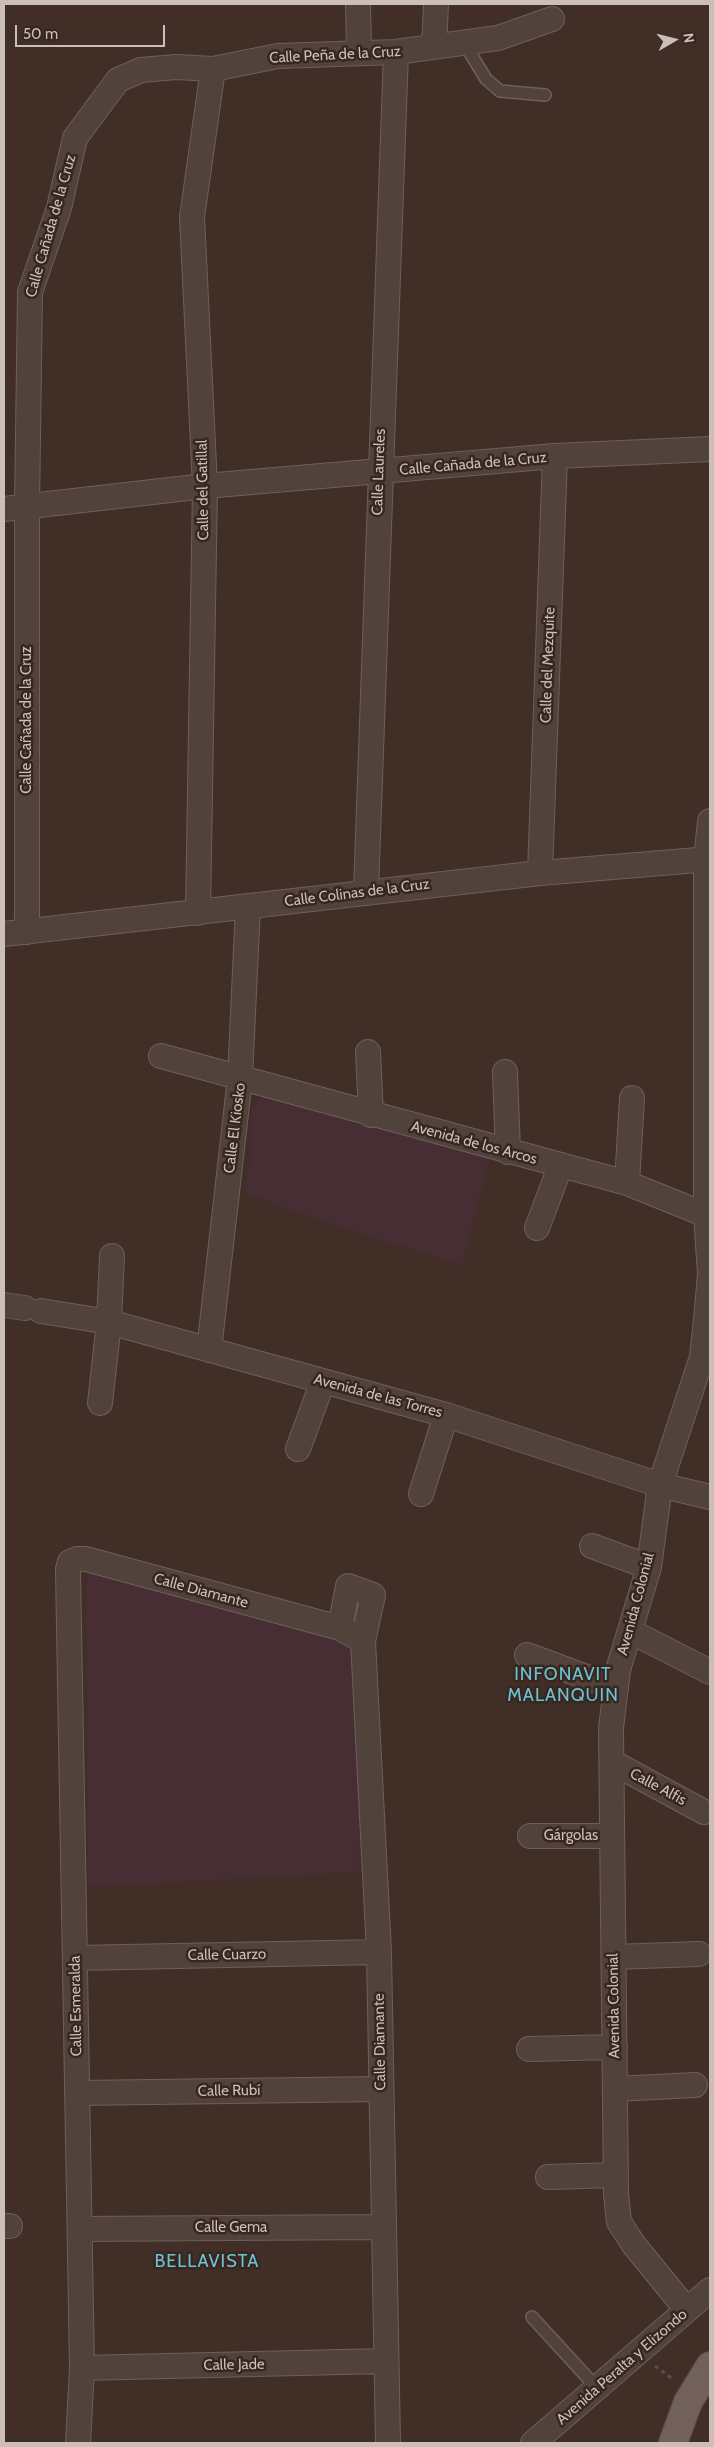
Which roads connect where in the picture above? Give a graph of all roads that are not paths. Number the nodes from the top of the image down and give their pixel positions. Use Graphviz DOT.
graph roads {
  1 [pos="358,4"];
  2 [pos="436,4"];
  3 [pos="552,19"];
  4 [pos="464,44"];
  5 [pos="434,47"];
  6 [pos="359,52"];
  7 [pos="396,52"];
  8 [pos="213,69"];
  9 [pos="118,80"];
  10 [pos="544,95"];
  11 [pos="710,449"];
  12 [pos="555,456"];
  13 [pos="379,472"];
  14 [pos="205,486"];
  15 [pos="15,508"];
  16 [pos="710,821"];
  17 [pos="708,859"];
  18 [pos="540,873"];
  19 [pos="366,891"];
  20 [pos="248,906"];
  21 [pos="198,913"];
  22 [pos="15,933"];
  23 [pos="368,1052"];
  24 [pos="161,1056"];
  25 [pos="505,1072"];
  26 [pos="240,1078"];
  27 [pos="632,1098"];
  28 [pos="371,1115"];
  29 [pos="508,1152"];
  30 [pos="560,1166"];
  31 [pos="627,1183"];
  32 [pos="706,1216"];
  33 [pos="537,1228"];
  34 [pos="112,1256"];
  35 [pos="23,1308"];
  36 [pos="109,1322"];
  37 [pos="209,1350"];
  38 [pos="322,1381"];
  39 [pos="100,1403"];
  40 [pos="446,1415"];
  41 [pos="298,1449"];
  42 [pos="660,1485"];
  43 [pos="421,1494"];
  44 [pos="710,1497"];
  45 [pos="592,1546"];
  46 [pos="649,1567"];
  47 [pos="68,1569"];
  48 [pos="340,1628"];
  49 [pos="630,1631"];
  50 [pos="364,1641"];
  51 [pos="527,1655"];
  52 [pos="710,1672"];
  53 [pos="616,1688"];
  54 [pos="612,1762"];
  55 [pos="704,1812"];
  56 [pos="530,1836"];
  57 [pos="612,1836"];
  58 [pos="379,1952"];
  59 [pos="698,1954"];
  60 [pos="614,1957"];
  61 [pos="75,1958"];
  62 [pos="614,2047"];
  63 [pos="529,2049"];
  64 [pos="695,2085"];
  65 [pos="615,2088"];
  66 [pos="381,2089"];
  67 [pos="77,2092"];
  68 [pos="616,2175"];
  69 [pos="548,2177"];
  70 [pos="383,2227"];
  71 [pos="80,2229"];
  72 [pos="710,2290"];
  73 [pos="687,2310"];
  74 [pos="532,2316"];
  75 [pos="385,2361"];
  76 [pos="710,2366"];
  77 [pos="82,2368"];
  78 [pos="597,2388"];
  79 [pos="78,2443"];
  80 [pos="388,2443"];
  81 [pos="533,2443"];
  82 [pos="673,2443"];
  1 -- 6 [label="street"];
  2 -- 5 [label="street"];
  3 -- 4 [label="street, Calle Peña de la Cruz"];
  4 -- 5 [label="street, Calle Peña de la Cruz"];
  4 -- 10 [label="lane"];
  5 -- 7 [label="street, Calle Peña de la Cruz"];
  6 -- 7 [label="street, Calle Peña de la Cruz"];
  6 -- 8 [label="street, Calle Peña de la Cruz"];
  7 -- 13 [label="street, Calle Laureles"];
  8 -- 9 [label="street, Calle Peña de la Cruz"];
  8 -- 14 [label="street, Calle del Gatillal"];
  9 -- 15 [label="street, Calle Cañada de la Cruz"];
  11 -- 12 [label="street, Calle Cañada de la Cruz"];
  12 -- 13 [label="street, Calle Cañada de la Cruz"];
  12 -- 18 [label="street, Calle del Mezquite"];
  13 -- 14 [label="street, Calle Cañada de la Cruz"];
  13 -- 19 [label="street, Calle Laureles"];
  14 -- 15 [label="street, Calle Cañada de la Cruz"];
  14 -- 21 [label="street, Calle del Gatillal"];
  15 -- 22 [label="street, Calle Cañada de la Cruz"];
  16 -- 17 [label="street, Avenida Colonial"];
  17 -- 18 [label="street, Calle Colinas de la Cruz"];
  17 -- 32 [label="street, Avenida Colonial"];
  18 -- 19 [label="street, Calle Colinas de la Cruz"];
  19 -- 20 [label="street, Calle Colinas de la Cruz"];
  20 -- 21 [label="street, Calle Colinas de la Cruz"];
  20 -- 26 [label="street, Calle El Kiosko"];
  21 -- 22 [label="street, Calle Colinas de la Cruz"];
  23 -- 28 [label="street"];
  24 -- 26 [label="street, Avenida de los Arcos"];
  25 -- 29 [label="street"];
  26 -- 28 [label="street, Avenida de los Arcos"];
  26 -- 37 [label="street, Calle El Kiosko"];
  27 -- 31 [label="street"];
  28 -- 29 [label="street, Avenida de los Arcos"];
  29 -- 30 [label="street, Avenida de los Arcos"];
  30 -- 31 [label="street, Avenida de los Arcos"];
  30 -- 33 [label="street"];
  31 -- 32 [label="street, Avenida de los Arcos"];
  32 -- 42 [label="street, Avenida Colonial"];
  34 -- 36 [label="street"];
  35 -- 36 [label="street, Avenida de las Torres"];
  36 -- 37 [label="street, Avenida de las Torres"];
  36 -- 39 [label="street"];
  37 -- 38 [label="street, Avenida de las Torres"];
  38 -- 40 [label="street, Avenida de las Torres"];
  38 -- 41 [label="street"];
  40 -- 42 [label="street, Avenida de las Torres"];
  40 -- 43 [label="street"];
  42 -- 44 [label="street, Avenida de las Torres"];
  42 -- 46 [label="street, Avenida Colonial"];
  45 -- 46 [label="street"];
  46 -- 49 [label="street, Avenida Colonial"];
  47 -- 48 [label="street, Calle Diamante"];
  47 -- 61 [label="street, Calle Esmeralda"];
  48 -- 50 [label="street, Calle Diamante"];
  48 -- 50 [label="street, Calle Diamante"];
  49 -- 52 [label="street"];
  49 -- 53 [label="street, Avenida Colonial"];
  50 -- 58 [label="street, Calle Diamante"];
  51 -- 53 [label="street"];
  53 -- 54 [label="street, Avenida Colonial"];
  54 -- 55 [label="street, Calle Alfis"];
  54 -- 57 [label="street, Avenida Colonial"];
  56 -- 57 [label="street, Gárgolas"];
  57 -- 60 [label="street, Avenida Colonial"];
  58 -- 61 [label="street, Calle Cuarzo"];
  58 -- 66 [label="street, Calle Diamante"];
  59 -- 60 [label="street"];
  60 -- 62 [label="street, Avenida Colonial"];
  61 -- 67 [label="street, Calle Esmeralda"];
  62 -- 63 [label="street"];
  62 -- 65 [label="street, Avenida Colonial"];
  64 -- 65 [label="street"];
  65 -- 68 [label="street, Avenida Colonial"];
  66 -- 67 [label="street, Calle Rubí"];
  66 -- 70 [label="street, Calle Diamante"];
  67 -- 71 [label="street, Calle Esmeralda"];
  68 -- 69 [label="street"];
  68 -- 73 [label="street, Avenida Colonial"];
  70 -- 71 [label="street, Calle Gema"];
  70 -- 75 [label="street, Calle Diamante"];
  71 -- 77 [label="street, Calle Esmeralda"];
  72 -- 73 [label="street, Avenida Peralta y Elizondo"];
  73 -- 78 [label="street, Avenida Peralta y Elizondo"];
  74 -- 78 [label="lane"];
  75 -- 77 [label="street, Calle Jade"];
  75 -- 80 [label="street, Calle Diamante"];
  76 -- 82 [label="main road"];
  77 -- 79 [label="street, Calle Esmeralda"];
  78 -- 81 [label="street, Avenida Peralta y Elizondo"];
}
